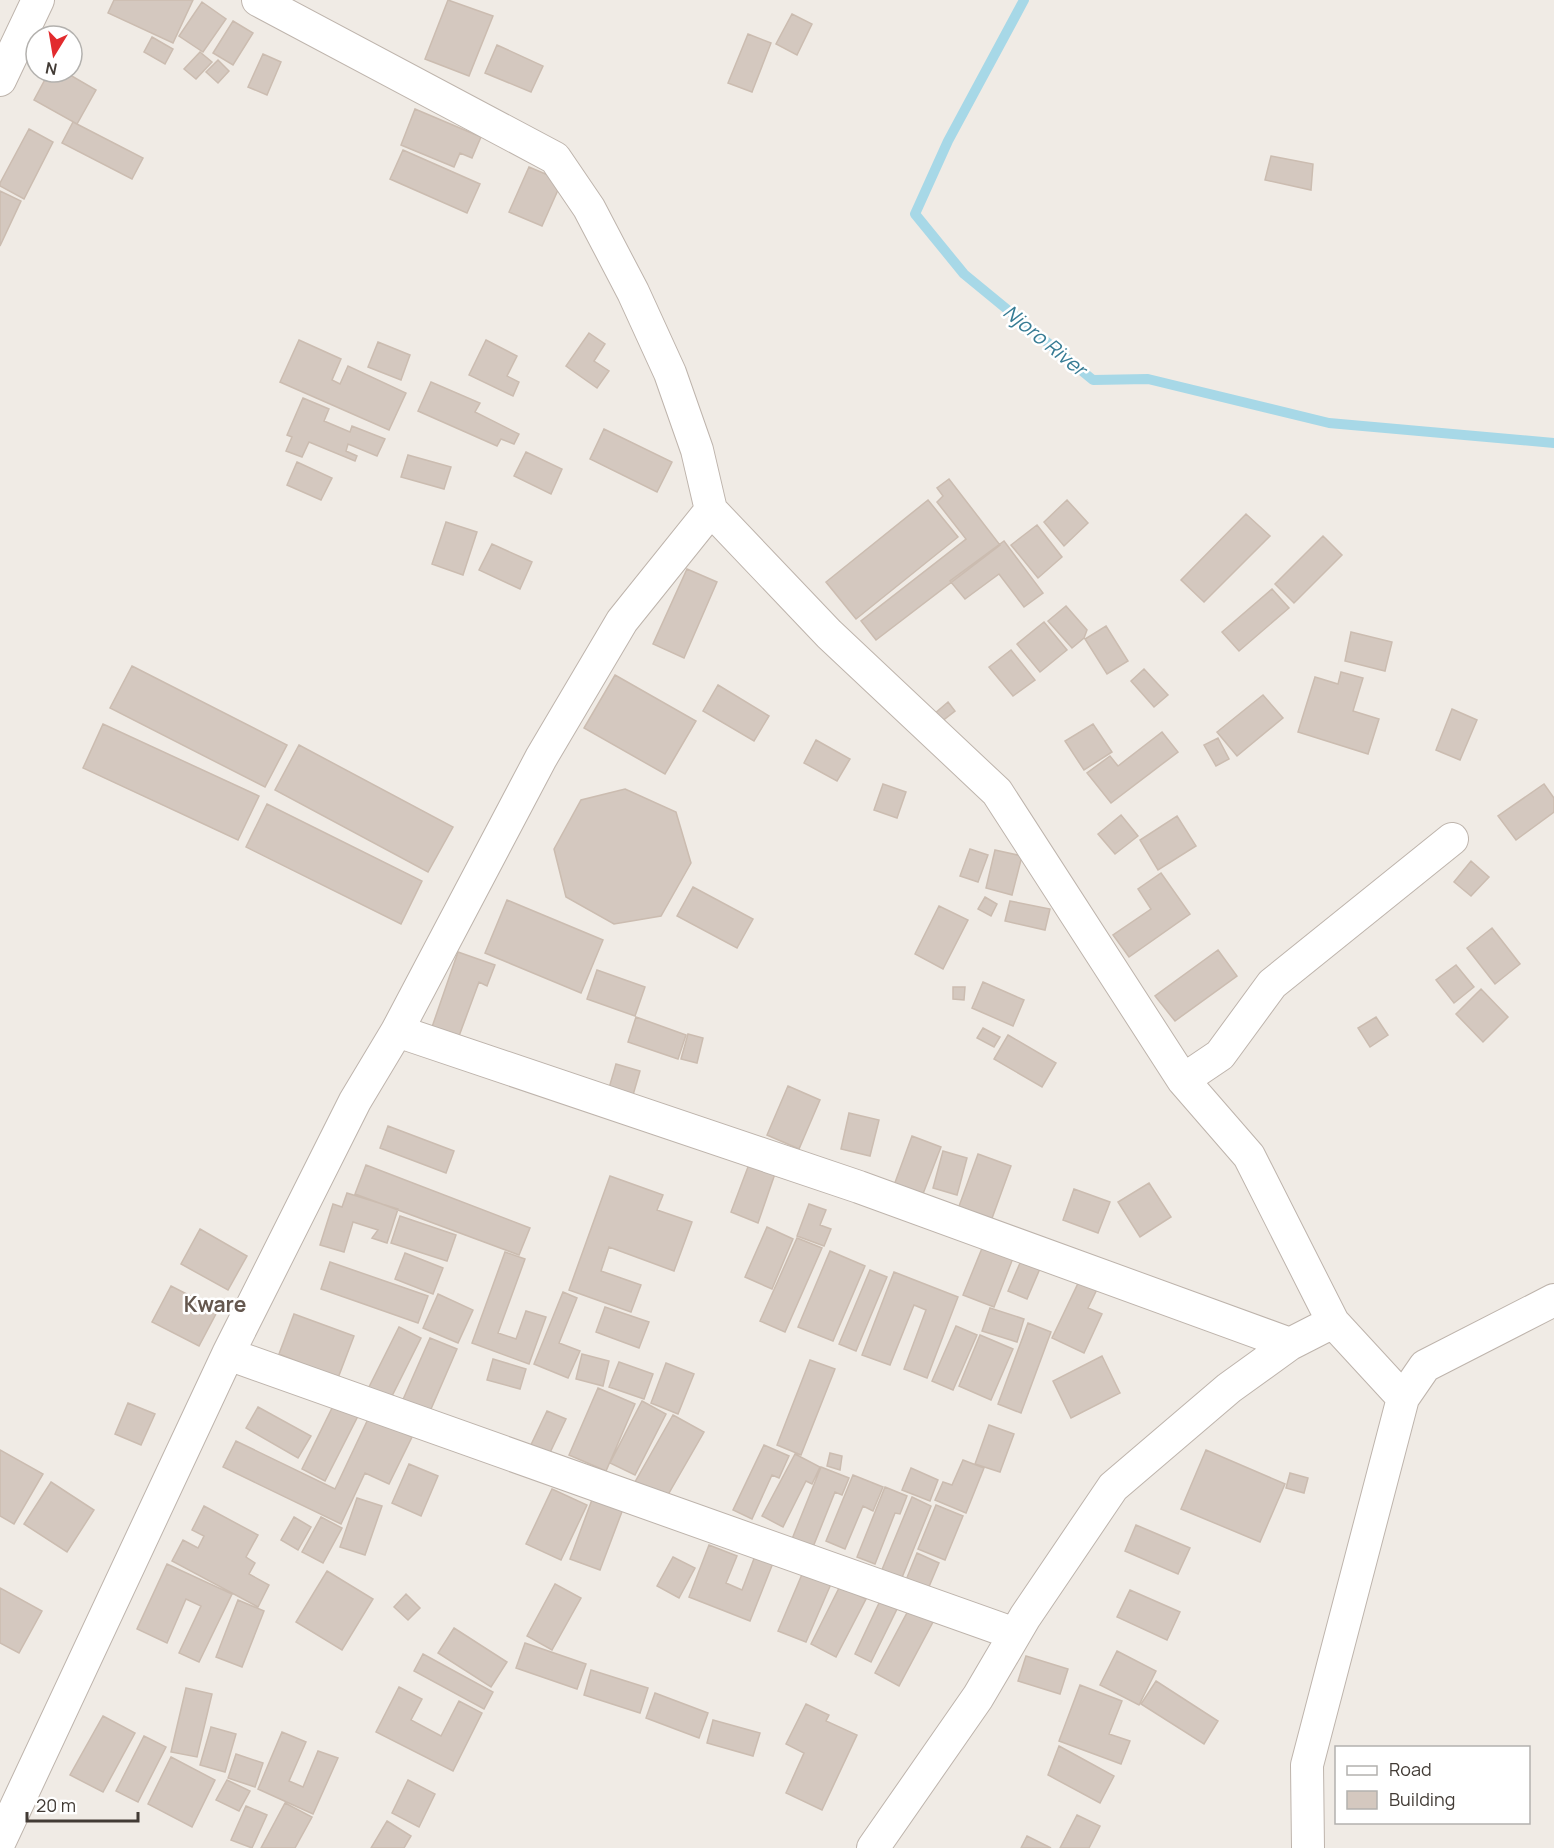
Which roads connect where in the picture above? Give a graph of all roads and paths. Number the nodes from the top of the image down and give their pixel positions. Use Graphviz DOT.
graph roads {
  1 [pos="38,0"];
  2 [pos="258,0"];
  3 [pos="0,80"];
  4 [pos="711,510"];
  5 [pos="1452,839"];
  6 [pos="397,1031"];
  7 [pos="1184,1080"];
  8 [pos="1554,1300"];
  9 [pos="1333,1322"];
  10 [pos="1290,1344"];
  11 [pos="228,1354"];
  12 [pos="1403,1398"];
  13 [pos="1015,1634"];
  14 [pos="0,1840"];
  15 [pos="873,1848"];
  16 [pos="1308,1848"];
  1 -- 3 [label="street"];
  2 -- 4 [label="street"];
  4 -- 6 [label="street"];
  4 -- 7 [label="street"];
  5 -- 7 [label="street"];
  6 -- 10 [label="street"];
  6 -- 11 [label="street"];
  7 -- 9 [label="street"];
  8 -- 12 [label="street"];
  9 -- 10 [label="street"];
  9 -- 12 [label="street"];
  10 -- 13 [label="street"];
  11 -- 13 [label="street"];
  11 -- 14 [label="street"];
  12 -- 16 [label="street"];
  13 -- 15 [label="street"];
}
